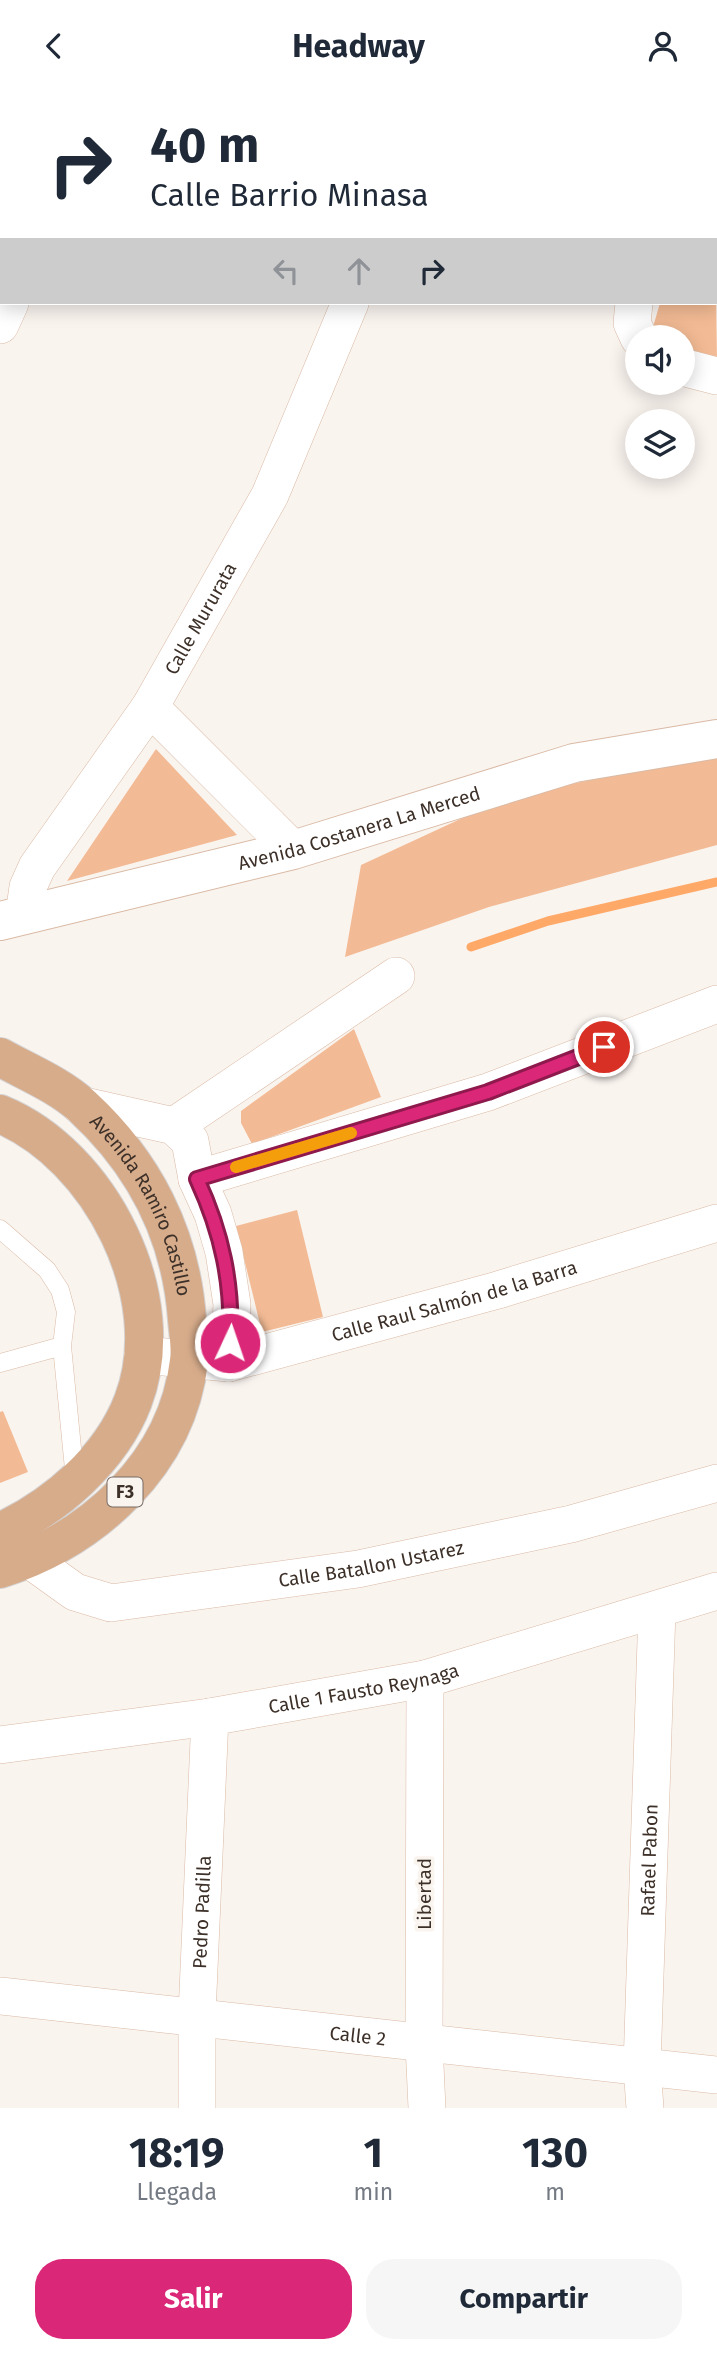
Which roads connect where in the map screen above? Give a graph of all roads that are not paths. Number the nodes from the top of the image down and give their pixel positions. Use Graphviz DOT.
graph roads {
  1 [pos="9,305"];
  2 [pos="349,305"];
  3 [pos="0,325"];
  4 [pos="695,370"];
  5 [pos="717,376"];
  6 [pos="150,708"];
  7 [pos="717,739"];
  8 [pos="293,850"];
  9 [pos="12,918"];
  10 [pos="396,976"];
  11 [pos="717,1005"];
  12 [pos="0,1058"];
  13 [pos="80,1105"];
  14 [pos="0,1114"];
  15 [pos="174,1126"];
  16 [pos="197,1179"];
  17 [pos="717,1223"];
  18 [pos="0,1229"];
  19 [pos="62,1346"];
  20 [pos="143,1355"];
  21 [pos="190,1361"];
  22 [pos="0,1363"];
  23 [pos="229,1363"];
  24 [pos="75,1483"];
  25 [pos="717,1483"];
  26 [pos="103,1514"];
  27 [pos="7,1528"];
  28 [pos="15,1564"];
  29 [pos="717,1591"];
  30 [pos="657,1610"];
  31 [pos="425,1679"];
  32 [pos="210,1717"];
  33 [pos="0,1745"];
  34 [pos="0,1996"];
  35 [pos="197,2015"];
  36 [pos="424,2044"];
  37 [pos="642,2067"];
  38 [pos="717,2075"];
  39 [pos="197,2108"];
  40 [pos="427,2108"];
  41 [pos="645,2108"];
  1 -- 3 [label="street"];
  2 -- 6 [label="street, Calle Mururata"];
  4 -- 5 [label="street"];
  6 -- 8 [label="street"];
  6 -- 9 [label="street, Calle Mururata"];
  7 -- 8 [label="main road, Avenida Costanera La Merced"];
  8 -- 9 [label="main road, Avenida Costanera La Merced"];
  10 -- 15 [label="street"];
  11 -- 16 [label="street"];
  12 -- 13 [label="main road, Avenida Ramiro Castillo / F3"];
  13 -- 15 [label="street"];
  13 -- 21 [label="main road, Avenida Ramiro Castillo / F3"];
  14 -- 20 [label="main road, Avenida Ramiro Castillo / F3"];
  15 -- 16 [label="street"];
  16 -- 23 [label="street"];
  17 -- 23 [label="street, Calle Raul Salmón de la Barra"];
  18 -- 19 [label="lane"];
  19 -- 22 [label="lane"];
  19 -- 24 [label="lane"];
  20 -- 21 [label="street, Calle Raul Salmón de la Barra"];
  20 -- 24 [label="main road, Avenida Ramiro Castillo / F3"];
  21 -- 23 [label="street, Calle Raul Salmón de la Barra"];
  21 -- 26 [label="main road, Avenida Ramiro Castillo / F3"];
  24 -- 26 [label="main road"];
  24 -- 27 [label="main road, Avenida Ramiro Castillo / F3"];
  25 -- 28 [label="street, Calle Batallon Ustarez"];
  26 -- 28 [label="main road, Avenida Ramiro Castillo / F3"];
  27 -- 28 [label="street"];
  29 -- 30 [label="street, Calle 1 Fausto Reynaga"];
  30 -- 31 [label="street, Calle 1 Fausto Reynaga"];
  30 -- 37 [label="street, Rafael Pabon"];
  31 -- 32 [label="street, Calle 1 Fausto Reynaga"];
  31 -- 36 [label="street, Libertad"];
  32 -- 33 [label="street, Calle 1 Fausto Reynaga"];
  32 -- 35 [label="street, Pedro Padilla"];
  34 -- 35 [label="street, Calle 2"];
  35 -- 36 [label="street, Calle 2"];
  35 -- 39 [label="street, Pedro Padilla"];
  36 -- 37 [label="street, Calle 2"];
  36 -- 40 [label="street, Libertad"];
  37 -- 38 [label="street, Calle 2"];
  37 -- 41 [label="street, Rafael Pabon"];
}
